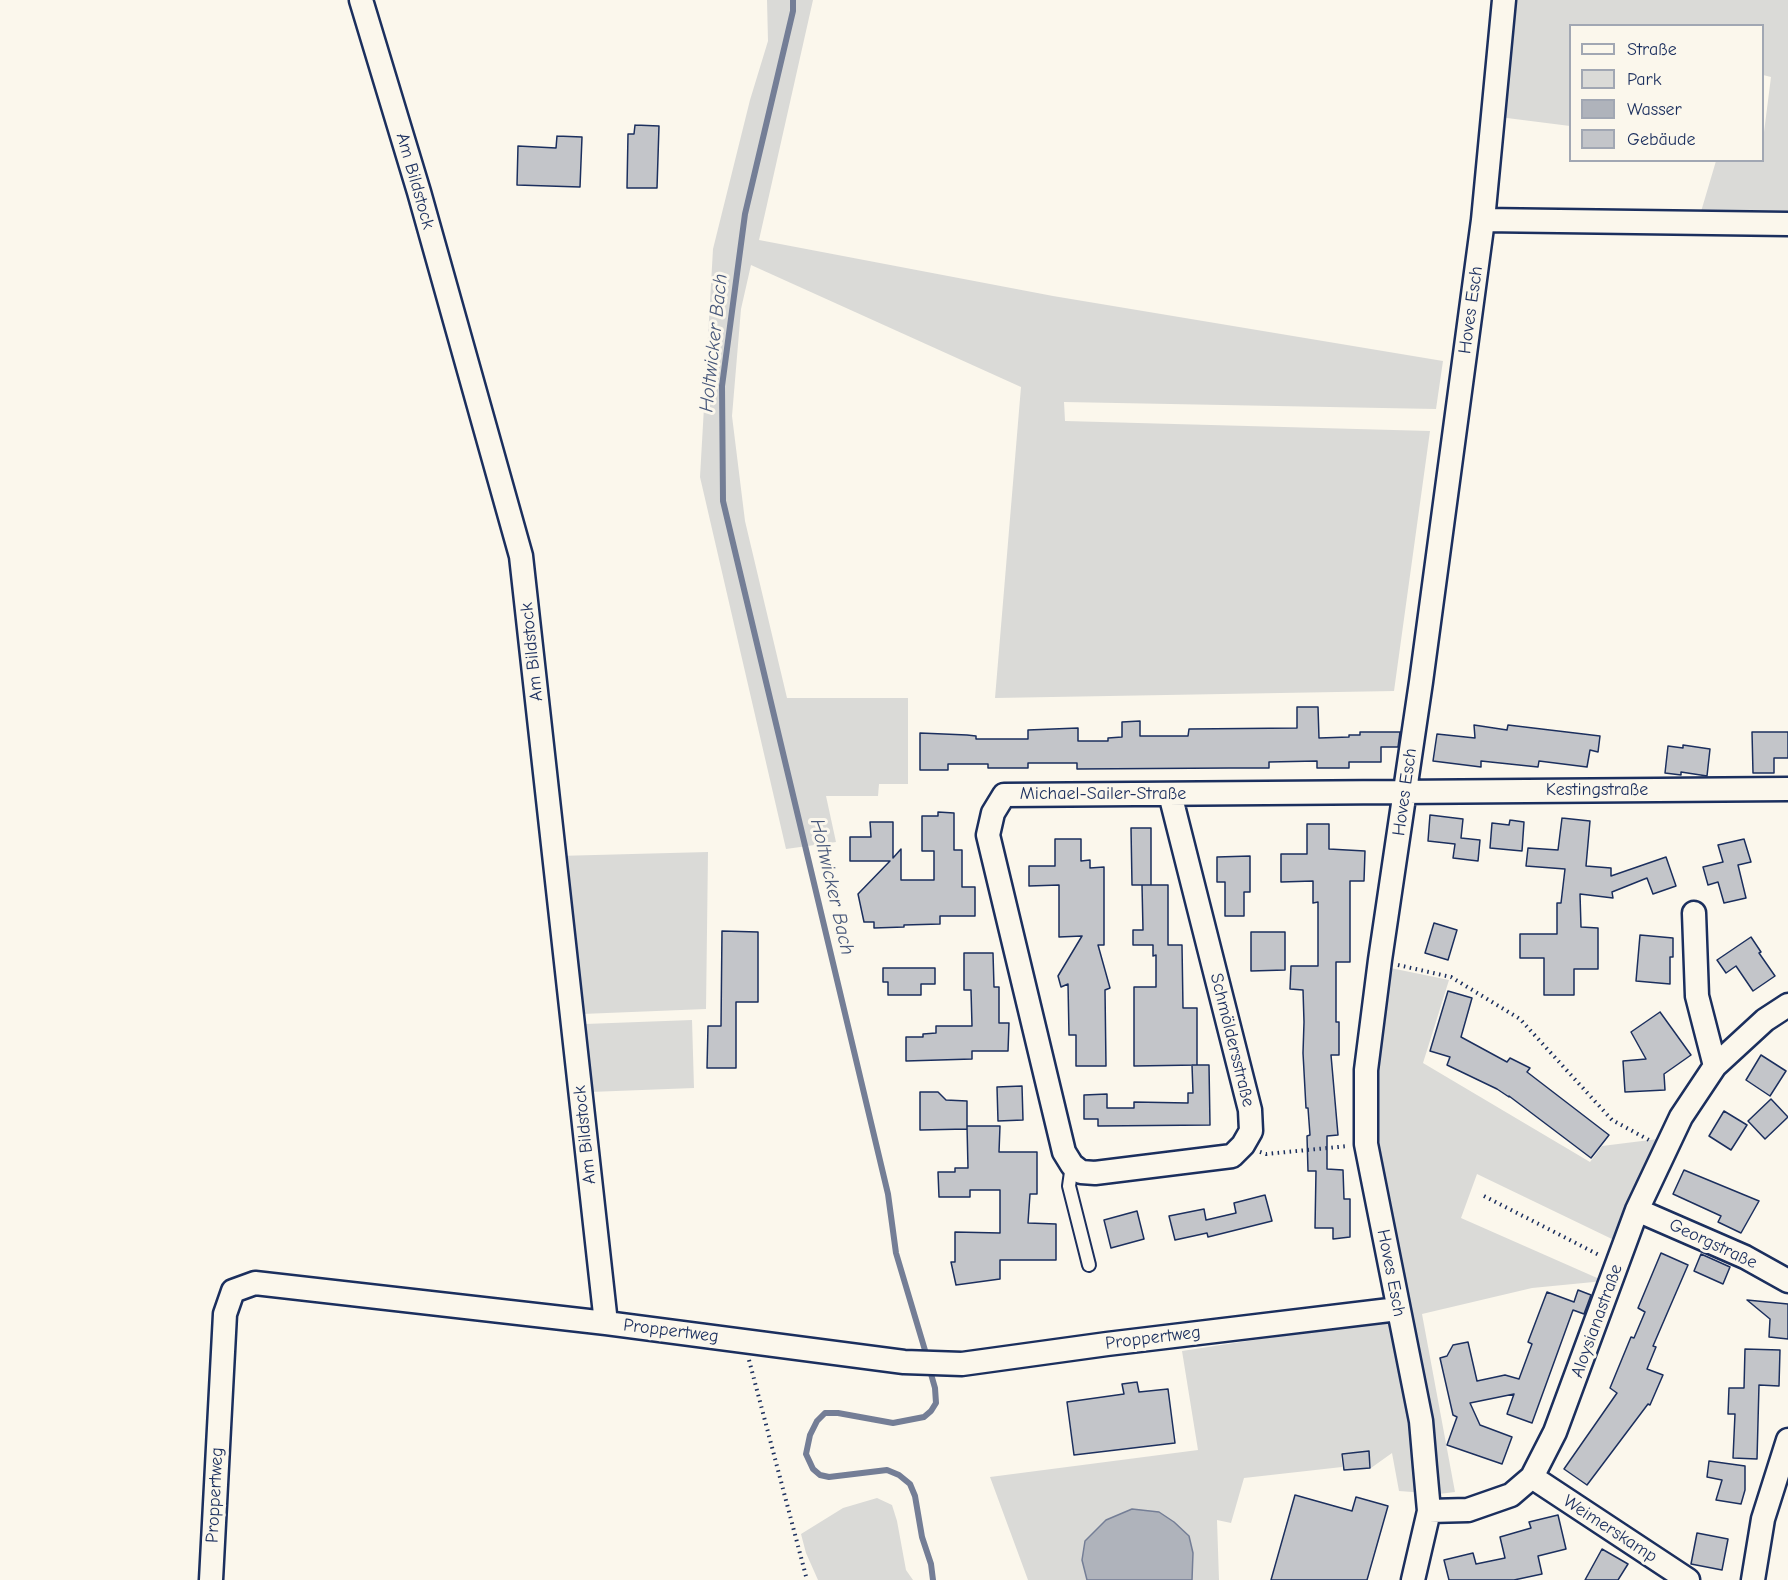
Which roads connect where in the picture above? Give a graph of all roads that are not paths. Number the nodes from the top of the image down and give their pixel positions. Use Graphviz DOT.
graph roads {
  1 [pos="361,0"];
  2 [pos="1504,0"];
  3 [pos="1482,220"];
  4 [pos="1788,224"];
  5 [pos="1788,789"];
  6 [pos="1406,792"];
  7 [pos="1170,794"];
  8 [pos="1694,914"];
  9 [pos="1788,1005"];
  10 [pos="1715,1066"];
  11 [pos="1072,1165"];
  12 [pos="1637,1210"];
  13 [pos="1089,1265"];
  14 [pos="1788,1281"];
  15 [pos="1398,1310"];
  16 [pos="606,1323"];
  17 [pos="1788,1440"];
  18 [pos="1532,1477"];
  19 [pos="1429,1512"];
  20 [pos="211,1580"];
  21 [pos="1413,1580"];
  22 [pos="1688,1580"];
  23 [pos="1753,1580"];
  1 -- 16 [label="street, Am Bildstock"];
  2 -- 3 [label="street, Hoves Esch"];
  3 -- 4 [label="street"];
  3 -- 6 [label="street, Hoves Esch"];
  5 -- 6 [label="street, Kestingstraße"];
  6 -- 7 [label="street, Michael-Sailer-Straße"];
  6 -- 15 [label="street, Hoves Esch"];
  7 -- 11 [label="street, Schmöldersstraße"];
  7 -- 11 [label="street, Michael-Sailer-Straße"];
  8 -- 10 [label="street"];
  9 -- 10 [label="street, Aloysianastraße"];
  10 -- 12 [label="street, Aloysianastraße"];
  11 -- 13 [label="lane"];
  12 -- 14 [label="street, Georgstraße"];
  12 -- 18 [label="street, Aloysianastraße"];
  15 -- 16 [label="street, Proppertweg"];
  15 -- 19 [label="street, Hoves Esch"];
  16 -- 20 [label="street, Proppertweg"];
  17 -- 23 [label="street"];
  18 -- 19 [label="street, Aloysianastraße"];
  18 -- 22 [label="street, Weimerskamp"];
  19 -- 21 [label="street, Hoves Esch"];
}
